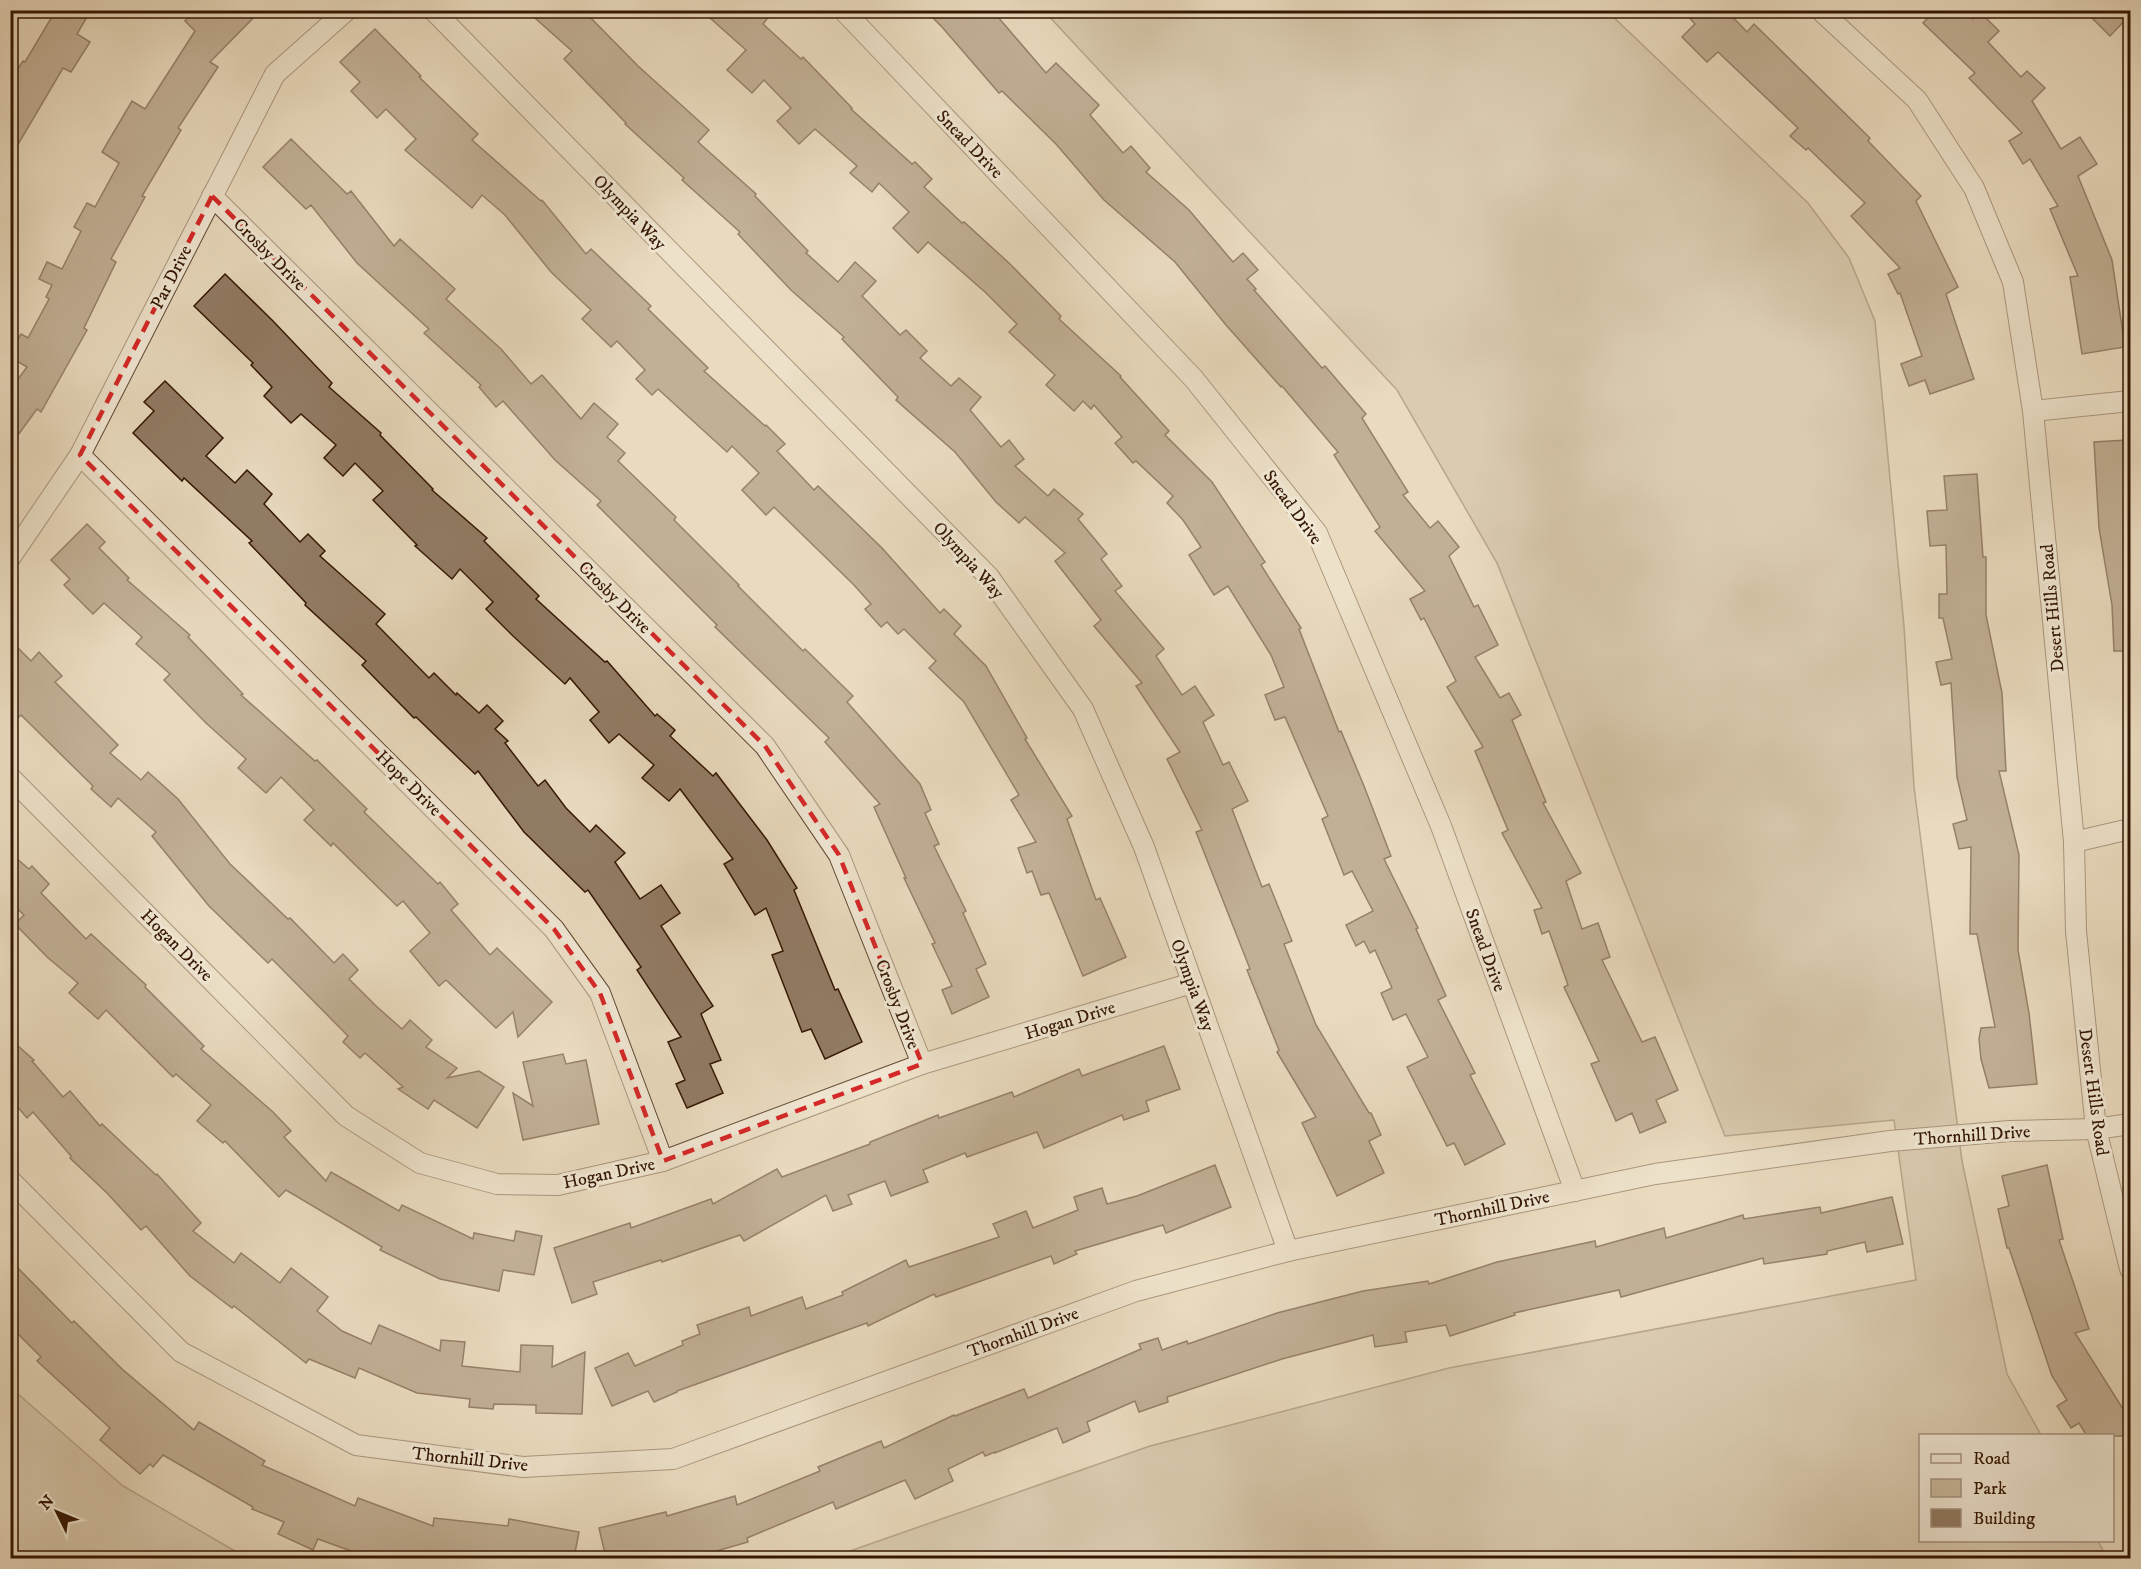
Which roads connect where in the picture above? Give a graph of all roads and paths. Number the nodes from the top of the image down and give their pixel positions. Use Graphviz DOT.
graph roads {
  1 [pos="347,10"];
  2 [pos="433,10"];
  3 [pos="843,10"];
  4 [pos="1820,10"];
  5 [pos="212,196"];
  6 [pos="2130,401"];
  7 [pos="2033,411"];
  8 [pos="80,455"];
  9 [pos="10,558"];
  10 [pos="10,777"];
  11 [pos="2130,829"];
  12 [pos="2074,842"];
  13 [pos="1192,983"];
  14 [pos="922,1064"];
  15 [pos="2130,1124"];
  16 [pos="2096,1130"];
  17 [pos="663,1161"];
  18 [pos="10,1180"];
  19 [pos="1575,1191"];
  20 [pos="1288,1251"];
  21 [pos="2130,1269"];
  1 -- 5 [label="street, Par Drive"];
  2 -- 13 [label="street, Olympia Way"];
  3 -- 19 [label="street, Snead Drive"];
  4 -- 7 [label="street, Desert Hills Road"];
  5 -- 8 [label="street, Par Drive"];
  5 -- 14 [label="street, Crosby Drive"];
  6 -- 7 [label="street"];
  7 -- 12 [label="street, Desert Hills Road"];
  8 -- 9 [label="street, Par Drive"];
  8 -- 17 [label="street, Hope Drive"];
  10 -- 17 [label="street, Hogan Drive"];
  11 -- 12 [label="street"];
  12 -- 16 [label="street, Desert Hills Road"];
  13 -- 14 [label="street, Hogan Drive"];
  13 -- 20 [label="street, Olympia Way"];
  14 -- 17 [label="street, Hogan Drive"];
  15 -- 16 [label="street, Thornhill Drive"];
  16 -- 19 [label="street, Thornhill Drive"];
  16 -- 21 [label="street, Desert Hills Road"];
  18 -- 20 [label="street, Thornhill Drive"];
  19 -- 20 [label="street, Thornhill Drive"];
}
